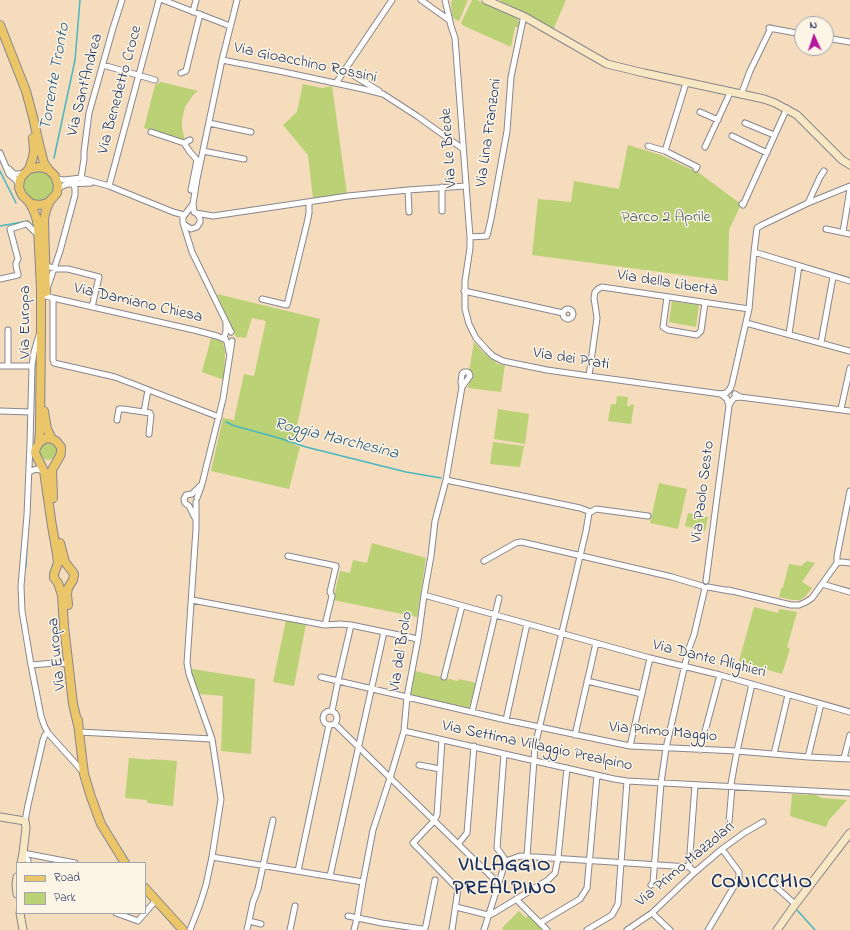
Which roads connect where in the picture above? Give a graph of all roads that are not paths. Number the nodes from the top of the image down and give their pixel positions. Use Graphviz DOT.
graph roads {
  1 [pos="122,0"];
  2 [pos="159,0"];
  3 [pos="163,0"];
  4 [pos="196,0"];
  5 [pos="237,0"];
  6 [pos="392,0"];
  7 [pos="421,0"];
  8 [pos="486,0"];
  9 [pos="446,2"];
  10 [pos="193,12"];
  11 [pos="200,14"];
  12 [pos="525,17"];
  13 [pos="449,20"];
  14 [pos="0,26"];
  15 [pos="230,26"];
  16 [pos="794,32"];
  17 [pos="0,36"];
  18 [pos="834,39"];
  19 [pos="850,42"];
  20 [pos="222,60"];
  21 [pos="103,65"];
  22 [pos="345,70"];
  23 [pos="181,73"];
  24 [pos="138,75"];
  25 [pos="155,80"];
  26 [pos="336,83"];
  27 [pos="686,83"];
  28 [pos="730,92"];
  29 [pos="383,94"];
  30 [pos="741,95"];
  31 [pos="787,108"];
  32 [pos="700,112"];
  33 [pos="718,120"];
  34 [pos="209,123"];
  35 [pos="745,123"];
  36 [pos="151,132"];
  37 [pos="250,132"];
  38 [pos="732,136"];
  39 [pos="774,136"];
  40 [pos="190,140"];
  41 [pos="184,143"];
  42 [pos="648,146"];
  43 [pos="705,147"];
  44 [pos="463,149"];
  45 [pos="203,151"];
  46 [pos="665,151"];
  47 [pos="0,153"];
  48 [pos="767,153"];
  49 [pos="244,159"];
  50 [pos="850,165"];
  51 [pos="6,167"];
  52 [pos="48,169"];
  53 [pos="696,169"];
  54 [pos="824,170"];
  55 [pos="27,171"];
  56 [pos="81,178"];
  57 [pos="57,179"];
  58 [pos="86,182"];
  59 [pos="72,183"];
  60 [pos="96,183"];
  61 [pos="19,185"];
  62 [pos="109,186"];
  63 [pos="466,186"];
  64 [pos="442,187"];
  65 [pos="850,188"];
  66 [pos="58,190"];
  67 [pos="191,190"];
  68 [pos="408,190"];
  69 [pos="75,195"];
  70 [pos="50,201"];
  71 [pos="29,202"];
  72 [pos="309,202"];
  73 [pos="808,203"];
  74 [pos="193,204"];
  75 [pos="742,204"];
  76 [pos="442,211"];
  77 [pos="173,212"];
  78 [pos="409,212"];
  79 [pos="195,213"];
  80 [pos="185,214"];
  81 [pos="213,216"];
  82 [pos="200,222"];
  83 [pos="183,223"];
  84 [pos="192,229"];
  85 [pos="826,229"];
  86 [pos="843,232"];
  87 [pos="850,234"];
  88 [pos="39,235"];
  89 [pos="470,237"];
  90 [pos="189,240"];
  91 [pos="754,252"];
  92 [pos="799,266"];
  93 [pos="50,267"];
  94 [pos="834,277"];
  95 [pos="0,279"];
  96 [pos="850,281"];
  97 [pos="464,291"];
  98 [pos="48,295"];
  99 [pos="667,297"];
  100 [pos="262,299"];
  101 [pos="705,303"];
  102 [pos="92,307"];
  103 [pos="749,309"];
  104 [pos="563,313"];
  105 [pos="746,323"];
  106 [pos="41,326"];
  107 [pos="8,330"];
  108 [pos="789,334"];
  109 [pos="227,337"];
  110 [pos="821,343"];
  111 [pos="850,351"];
  112 [pos="0,366"];
  113 [pos="8,366"];
  114 [pos="32,366"];
  115 [pos="850,368"];
  116 [pos="589,376"];
  117 [pos="462,387"];
  118 [pos="148,390"];
  119 [pos="729,396"];
  120 [pos="841,409"];
  121 [pos="0,411"];
  122 [pos="850,411"];
  123 [pos="31,412"];
  124 [pos="144,412"];
  125 [pos="219,417"];
  126 [pos="116,420"];
  127 [pos="149,434"];
  128 [pos="52,439"];
  129 [pos="35,444"];
  130 [pos="36,459"];
  131 [pos="58,460"];
  132 [pos="44,470"];
  133 [pos="28,472"];
  134 [pos="446,480"];
  135 [pos="202,484"];
  136 [pos="850,491"];
  137 [pos="192,494"];
  138 [pos="197,500"];
  139 [pos="189,506"];
  140 [pos="589,514"];
  141 [pos="648,516"];
  142 [pos="197,520"];
  143 [pos="581,555"];
  144 [pos="288,556"];
  145 [pos="484,561"];
  146 [pos="837,563"];
  147 [pos="850,563"];
  148 [pos="70,568"];
  149 [pos="55,571"];
  150 [pos="72,582"];
  151 [pos="58,583"];
  152 [pos="822,584"];
  153 [pos="705,585"];
  154 [pos="850,592"];
  155 [pos="424,595"];
  156 [pos="499,598"];
  157 [pos="192,600"];
  158 [pos="462,606"];
  159 [pos="494,615"];
  160 [pos="527,624"];
  161 [pos="325,625"];
  162 [pos="351,625"];
  163 [pos="384,632"];
  164 [pos="562,634"];
  165 [pos="418,639"];
  166 [pos="596,643"];
  167 [pos="650,658"];
  168 [pos="68,664"];
  169 [pos="31,665"];
  170 [pos="685,666"];
  171 [pos="720,675"];
  172 [pos="320,677"];
  173 [pos="444,677"];
  174 [pos="338,681"];
  175 [pos="587,681"];
  176 [pos="752,684"];
  177 [pos="372,688"];
  178 [pos="642,694"];
  179 [pos="788,695"];
  180 [pos="408,697"];
  181 [pos="821,704"];
  182 [pos="332,711"];
  183 [pos="472,712"];
  184 [pos="850,712"];
  185 [pos="506,720"];
  186 [pos="332,724"];
  187 [pos="540,727"];
  188 [pos="78,728"];
  189 [pos="404,731"];
  190 [pos="48,733"];
  191 [pos="575,735"];
  192 [pos="850,735"];
  193 [pos="212,739"];
  194 [pos="442,740"];
  195 [pos="474,746"];
  196 [pos="630,746"];
  197 [pos="359,748"];
  198 [pos="666,748"];
  199 [pos="700,750"];
  200 [pos="737,751"];
  201 [pos="504,754"];
  202 [pos="774,754"];
  203 [pos="808,757"];
  204 [pos="844,758"];
  205 [pos="850,759"];
  206 [pos="535,761"];
  207 [pos="419,765"];
  208 [pos="566,768"];
  209 [pos="440,769"];
  210 [pos="84,774"];
  211 [pos="597,775"];
  212 [pos="390,778"];
  213 [pos="627,781"];
  214 [pos="661,782"];
  215 [pos="695,785"];
  216 [pos="732,787"];
  217 [pos="850,793"];
  218 [pos="0,817"];
  219 [pos="25,820"];
  220 [pos="273,820"];
  221 [pos="434,820"];
  222 [pos="729,822"];
  223 [pos="763,822"];
  224 [pos="850,832"];
  225 [pos="458,844"];
  226 [pos="722,849"];
  227 [pos="527,856"];
  228 [pos="212,857"];
  229 [pos="22,858"];
  230 [pos="558,858"];
  231 [pos="590,860"];
  232 [pos="122,861"];
  233 [pos="506,861"];
  234 [pos="64,862"];
  235 [pos="621,862"];
  236 [pos="654,865"];
  237 [pos="263,866"];
  238 [pos="689,867"];
  239 [pos="298,871"];
  240 [pos="695,872"];
  241 [pos="330,876"];
  242 [pos="772,878"];
  243 [pos="435,880"];
  244 [pos="363,882"];
  245 [pos="498,883"];
  246 [pos="652,885"];
  247 [pos="146,889"];
  248 [pos="516,899"];
  249 [pos="156,900"];
  250 [pos="795,904"];
  251 [pos="295,906"];
  252 [pos="456,906"];
  253 [pos="146,912"];
  254 [pos="652,913"];
  255 [pos="20,914"];
  256 [pos="119,914"];
  257 [pos="144,914"];
  258 [pos="488,915"];
  259 [pos="348,916"];
  260 [pos="358,918"];
  261 [pos="249,921"];
  262 [pos="382,923"];
  263 [pos="540,923"];
  264 [pos="261,924"];
  265 [pos="23,930"];
  266 [pos="183,930"];
  267 [pos="190,930"];
  268 [pos="247,930"];
  269 [pos="290,930"];
  270 [pos="354,930"];
  271 [pos="381,930"];
  272 [pos="452,930"];
  273 [pos="484,930"];
  274 [pos="547,930"];
  275 [pos="587,930"];
  276 [pos="627,930"];
  277 [pos="670,930"];
  278 [pos="708,930"];
  279 [pos="777,930"];
  1 -- 21 [label="street, Via Sant'Andrea"];
  2 -- 24 [label="street, Via Benedetto Croce"];
  3 -- 10 [label="street"];
  4 -- 10 [label="street"];
  5 -- 15 [label="street"];
  6 -- 22 [label="street"];
  7 -- 13 [label="street"];
  8 -- 12 [label="street"];
  9 -- 13 [label="street, Via Le Brede"];
  10 -- 11 [label="street"];
  11 -- 15 [label="street"];
  11 -- 23 [label="street"];
  12 -- 27 [label="street"];
  12 -- 89 [label="street, Via Lina Franzoni"];
  13 -- 44 [label="street, Via Le Brede"];
  14 -- 52 [label="main road"];
  15 -- 20 [label="street"];
  16 -- 30 [label="street"];
  17 -- 55 [label="main road"];
  18 -- 19 [label="street"];
  20 -- 26 [label="street, Via Gioacchino Rossini"];
  20 -- 34 [label="street"];
  21 -- 24 [label="street"];
  21 -- 56 [label="street, Via Sant'Andrea"];
  22 -- 26 [label="street"];
  22 -- 29 [label="street, Via Gioacchino Rossini"];
  24 -- 25 [label="street"];
  24 -- 62 [label="street, Via Benedetto Croce"];
  26 -- 29 [label="street, Via Gioacchino Rossini"];
  27 -- 28 [label="street"];
  27 -- 46 [label="street"];
  28 -- 30 [label="street"];
  28 -- 33 [label="street"];
  29 -- 44 [label="street, Via Gioacchino Rossini"];
  30 -- 31 [label="street"];
  31 -- 39 [label="street"];
  31 -- 50 [label="street"];
  32 -- 33 [label="street"];
  33 -- 43 [label="street"];
  34 -- 37 [label="street"];
  34 -- 45 [label="street"];
  35 -- 39 [label="street"];
  36 -- 41 [label="street"];
  38 -- 48 [label="street"];
  39 -- 48 [label="street"];
  40 -- 41 [label="street"];
  41 -- 67 [label="street"];
  42 -- 46 [label="street"];
  44 -- 63 [label="street, Via Le Brede"];
  45 -- 49 [label="street"];
  45 -- 74 [label="street"];
  46 -- 53 [label="street"];
  47 -- 51 [label="street"];
  48 -- 75 [label="street"];
  51 -- 55 [label="street"];
  51 -- 61 [label="street"];
  52 -- 55 [label="main road"];
  52 -- 57 [label="main road"];
  54 -- 73 [label="street"];
  55 -- 61 [label="main road"];
  56 -- 57 [label="street"];
  56 -- 60 [label="street"];
  57 -- 66 [label="main road"];
  58 -- 59 [label="street"];
  58 -- 60 [label="street"];
  58 -- 69 [label="street"];
  59 -- 66 [label="street"];
  59 -- 69 [label="street"];
  60 -- 62 [label="street"];
  61 -- 71 [label="main road, Via Europa"];
  62 -- 77 [label="street"];
  63 -- 64 [label="street"];
  63 -- 89 [label="street, Via Le Brede"];
  64 -- 68 [label="street"];
  64 -- 76 [label="street"];
  65 -- 73 [label="street"];
  65 -- 86 [label="street"];
  66 -- 70 [label="main road, Via Europa"];
  68 -- 72 [label="street"];
  68 -- 78 [label="street"];
  69 -- 93 [label="street"];
  70 -- 71 [label="main road"];
  70 -- 93 [label="main road, Via Europa"];
  71 -- 88 [label="main road, Via Europa"];
  72 -- 81 [label="street"];
  72 -- 100 [label="street"];
  73 -- 91 [label="street, Via Paolo Sesto"];
  74 -- 79 [label="street"];
  74 -- 80 [label="street"];
  77 -- 80 [label="street"];
  77 -- 83 [label="street"];
  79 -- 80 [label="street"];
  79 -- 81 [label="street"];
  79 -- 82 [label="street"];
  80 -- 83 [label="street"];
  81 -- 82 [label="street"];
  82 -- 84 [label="street"];
  83 -- 84 [label="street"];
  83 -- 90 [label="street"];
  84 -- 90 [label="street"];
  85 -- 86 [label="street"];
  86 -- 87 [label="street"];
  88 -- 95 [label="street"];
  88 -- 106 [label="main road, Via Europa"];
  89 -- 97 [label="street, Via Le Brede"];
  90 -- 109 [label="street"];
  91 -- 92 [label="street"];
  91 -- 103 [label="street, Via Paolo Sesto"];
  92 -- 94 [label="street"];
  92 -- 108 [label="street"];
  93 -- 98 [label="main road, Via Europa"];
  93 -- 102 [label="street"];
  94 -- 96 [label="street"];
  94 -- 110 [label="street"];
  97 -- 104 [label="street"];
  97 -- 116 [label="street, Via dei Prati"];
  98 -- 102 [label="street, Via Damiano Chiesa"];
  98 -- 118 [label="street, Via Europa"];
  98 -- 128 [label="main road, Via Europa"];
  99 -- 101 [label="street, Via della Libertà"];
  99 -- 101 [label="street"];
  99 -- 116 [label="street, Via della Libertà"];
  101 -- 103 [label="street, Via della Libertà"];
  102 -- 109 [label="street, Via Damiano Chiesa"];
  103 -- 105 [label="street, Via Paolo Sesto"];
  105 -- 108 [label="street"];
  105 -- 119 [label="street, Via Paolo Sesto"];
  106 -- 114 [label="street"];
  106 -- 129 [label="main road, Via Europa"];
  107 -- 113 [label="street"];
  108 -- 110 [label="street"];
  109 -- 125 [label="street"];
  110 -- 111 [label="street"];
  112 -- 113 [label="street"];
  113 -- 114 [label="street"];
  114 -- 123 [label="street"];
  115 -- 120 [label="street"];
  116 -- 119 [label="street, Via dei Prati"];
  117 -- 134 [label="street, Via del Brolo"];
  118 -- 124 [label="street"];
  118 -- 125 [label="street"];
  119 -- 120 [label="street, Via dei Prati"];
  119 -- 153 [label="street, Via Paolo Sesto"];
  120 -- 122 [label="street, Via dei Prati"];
  121 -- 123 [label="street"];
  123 -- 129 [label="street"];
  124 -- 126 [label="street"];
  124 -- 127 [label="street"];
  125 -- 135 [label="street"];
  128 -- 129 [label="main road"];
  128 -- 131 [label="main road, Via Europa"];
  129 -- 130 [label="main road, Via Europa"];
  130 -- 131 [label="main road"];
  130 -- 132 [label="main road, Via Europa"];
  130 -- 133 [label="street"];
  130 -- 133 [label="street"];
  131 -- 148 [label="main road, Via Europa"];
  132 -- 133 [label="street"];
  132 -- 149 [label="main road, Via Europa"];
  133 -- 169 [label="street"];
  134 -- 140 [label="street"];
  134 -- 155 [label="street, Via del Brolo"];
  135 -- 137 [label="street"];
  135 -- 138 [label="street"];
  136 -- 146 [label="street"];
  137 -- 138 [label="street"];
  137 -- 139 [label="street"];
  138 -- 139 [label="street"];
  138 -- 142 [label="street"];
  139 -- 142 [label="street"];
  140 -- 141 [label="street"];
  140 -- 143 [label="street"];
  142 -- 157 [label="street"];
  143 -- 145 [label="street"];
  143 -- 153 [label="street"];
  143 -- 164 [label="street"];
  144 -- 161 [label="street"];
  146 -- 147 [label="street"];
  146 -- 152 [label="street"];
  148 -- 149 [label="main road"];
  148 -- 150 [label="main road, Via Europa"];
  149 -- 151 [label="main road, Via Europa"];
  150 -- 151 [label="main road"];
  150 -- 188 [label="main road, Via Europa"];
  151 -- 168 [label="main road, Via Europa"];
  152 -- 153 [label="street"];
  152 -- 154 [label="street"];
  153 -- 170 [label="street, Via Paolo Sesto"];
  155 -- 158 [label="street, Via Dante Alighieri"];
  155 -- 165 [label="street, Via del Brolo"];
  156 -- 159 [label="street"];
  157 -- 161 [label="street"];
  157 -- 193 [label="street"];
  158 -- 159 [label="street, Via Dante Alighieri"];
  158 -- 173 [label="street"];
  159 -- 160 [label="street, Via Dante Alighieri"];
  159 -- 183 [label="street"];
  160 -- 164 [label="street, Via Dante Alighieri"];
  160 -- 185 [label="street"];
  161 -- 162 [label="street"];
  162 -- 163 [label="street"];
  162 -- 174 [label="street"];
  163 -- 165 [label="street"];
  163 -- 177 [label="street"];
  164 -- 166 [label="street, Via Dante Alighieri"];
  164 -- 187 [label="street"];
  165 -- 180 [label="street, Via del Brolo"];
  166 -- 167 [label="street, Via Dante Alighieri"];
  166 -- 175 [label="street"];
  167 -- 170 [label="street, Via Dante Alighieri"];
  167 -- 178 [label="street"];
  168 -- 169 [label="street"];
  168 -- 188 [label="main road, Via Europa"];
  169 -- 190 [label="street"];
  170 -- 171 [label="street, Via Dante Alighieri"];
  170 -- 198 [label="street, Via Paolo Sesto"];
  171 -- 176 [label="street, Via Dante Alighieri"];
  171 -- 199 [label="street"];
  172 -- 174 [label="street, Via Primo Maggio"];
  174 -- 177 [label="street, Via Primo Maggio"];
  174 -- 182 [label="street"];
  175 -- 178 [label="street"];
  175 -- 191 [label="street"];
  176 -- 179 [label="street, Via Dante Alighieri"];
  176 -- 200 [label="street"];
  177 -- 180 [label="street, Via Primo Maggio"];
  177 -- 197 [label="street"];
  178 -- 196 [label="street"];
  179 -- 181 [label="street, Via Dante Alighieri"];
  179 -- 202 [label="street"];
  180 -- 183 [label="street, Via Primo Maggio"];
  180 -- 189 [label="street, Via del Brolo"];
  181 -- 184 [label="street, Via Dante Alighieri"];
  181 -- 203 [label="street"];
  182 -- 186 [label="street"];
  182 -- 186 [label="street"];
  183 -- 185 [label="street, Via Primo Maggio"];
  185 -- 187 [label="street, Via Primo Maggio"];
  186 -- 197 [label="street"];
  186 -- 239 [label="street"];
  187 -- 191 [label="street, Via Primo Maggio"];
  187 -- 206 [label="street"];
  188 -- 193 [label="street"];
  188 -- 210 [label="main road"];
  189 -- 194 [label="street, Via Settima Villaggio Prealpino"];
  189 -- 212 [label="street, Via del Brolo"];
  190 -- 210 [label="street"];
  190 -- 219 [label="street"];
  191 -- 196 [label="street, Via Primo Maggio"];
  192 -- 204 [label="street"];
  193 -- 228 [label="street"];
  194 -- 195 [label="street, Via Settima Villaggio Prealpino"];
  194 -- 209 [label="street"];
  195 -- 201 [label="street, Via Settima Villaggio Prealpino"];
  195 -- 225 [label="street"];
  196 -- 198 [label="street, Via Primo Maggio"];
  197 -- 212 [label="street"];
  197 -- 241 [label="street"];
  198 -- 199 [label="street, Via Primo Maggio"];
  198 -- 214 [label="street, Via Paolo Sesto"];
  199 -- 200 [label="street, Via Primo Maggio"];
  200 -- 202 [label="street, Via Primo Maggio"];
  200 -- 216 [label="street, Via Primo Maggio"];
  201 -- 206 [label="street, Via Settima Villaggio Prealpino"];
  201 -- 233 [label="street"];
  202 -- 203 [label="street, Via Primo Maggio"];
  203 -- 204 [label="street, Via Primo Maggio"];
  204 -- 205 [label="street, Via Primo Maggio"];
  206 -- 208 [label="street, Via Settima Villaggio Prealpino"];
  206 -- 227 [label="street"];
  207 -- 209 [label="street"];
  208 -- 211 [label="street, Via Settima Villaggio Prealpino"];
  208 -- 230 [label="street"];
  209 -- 221 [label="street"];
  210 -- 232 [label="main road"];
  211 -- 213 [label="street, Via Settima Villaggio Prealpino"];
  211 -- 231 [label="street"];
  212 -- 221 [label="street"];
  212 -- 244 [label="street, Via del Brolo"];
  213 -- 214 [label="street, Via Settima Villaggio Prealpino"];
  213 -- 235 [label="street"];
  214 -- 215 [label="street, Via Settima Villaggio Prealpino"];
  214 -- 236 [label="street, Via Paolo Sesto"];
  215 -- 216 [label="street, Via Settima Villaggio Prealpino"];
  215 -- 238 [label="street"];
  216 -- 217 [label="street, Via Settima Villaggio Prealpino"];
  216 -- 222 [label="street, Via Primo Maggio"];
  218 -- 219 [label="street"];
  219 -- 229 [label="street"];
  220 -- 237 [label="street"];
  221 -- 225 [label="street"];
  221 -- 252 [label="street"];
  223 -- 226 [label="street, Via Primo Mazzolari"];
  224 -- 250 [label="street"];
  225 -- 245 [label="street"];
  226 -- 240 [label="street, Via Primo Mazzolari"];
  226 -- 278 [label="street"];
  227 -- 230 [label="street"];
  227 -- 233 [label="street"];
  228 -- 237 [label="street"];
  228 -- 267 [label="street"];
  229 -- 234 [label="street"];
  230 -- 231 [label="street"];
  230 -- 248 [label="street"];
  231 -- 235 [label="street"];
  231 -- 263 [label="street"];
  233 -- 245 [label="street"];
  235 -- 236 [label="street"];
  235 -- 275 [label="street"];
  236 -- 238 [label="street"];
  236 -- 246 [label="street, Via Paolo Sesto"];
  237 -- 239 [label="street"];
  237 -- 261 [label="street"];
  238 -- 240 [label="street"];
  239 -- 241 [label="street"];
  240 -- 254 [label="street, Via Primo Mazzolari"];
  241 -- 244 [label="street"];
  242 -- 250 [label="street"];
  243 -- 262 [label="street"];
  244 -- 260 [label="street, Via del Brolo"];
  245 -- 258 [label="street"];
  247 -- 249 [label="main road"];
  248 -- 258 [label="street"];
  248 -- 263 [label="street"];
  249 -- 253 [label="street"];
  249 -- 266 [label="main road"];
  250 -- 279 [label="street"];
  251 -- 269 [label="street"];
  252 -- 258 [label="street"];
  252 -- 272 [label="street"];
  254 -- 276 [label="street, Via Primo Mazzolari"];
  254 -- 277 [label="street"];
  255 -- 265 [label="street"];
  256 -- 257 [label="street"];
  258 -- 273 [label="street"];
  259 -- 260 [label="street"];
  260 -- 262 [label="street"];
  260 -- 270 [label="street, Via del Brolo"];
  261 -- 264 [label="street"];
  261 -- 268 [label="street"];
  262 -- 271 [label="street"];
  263 -- 274 [label="street"];
}
